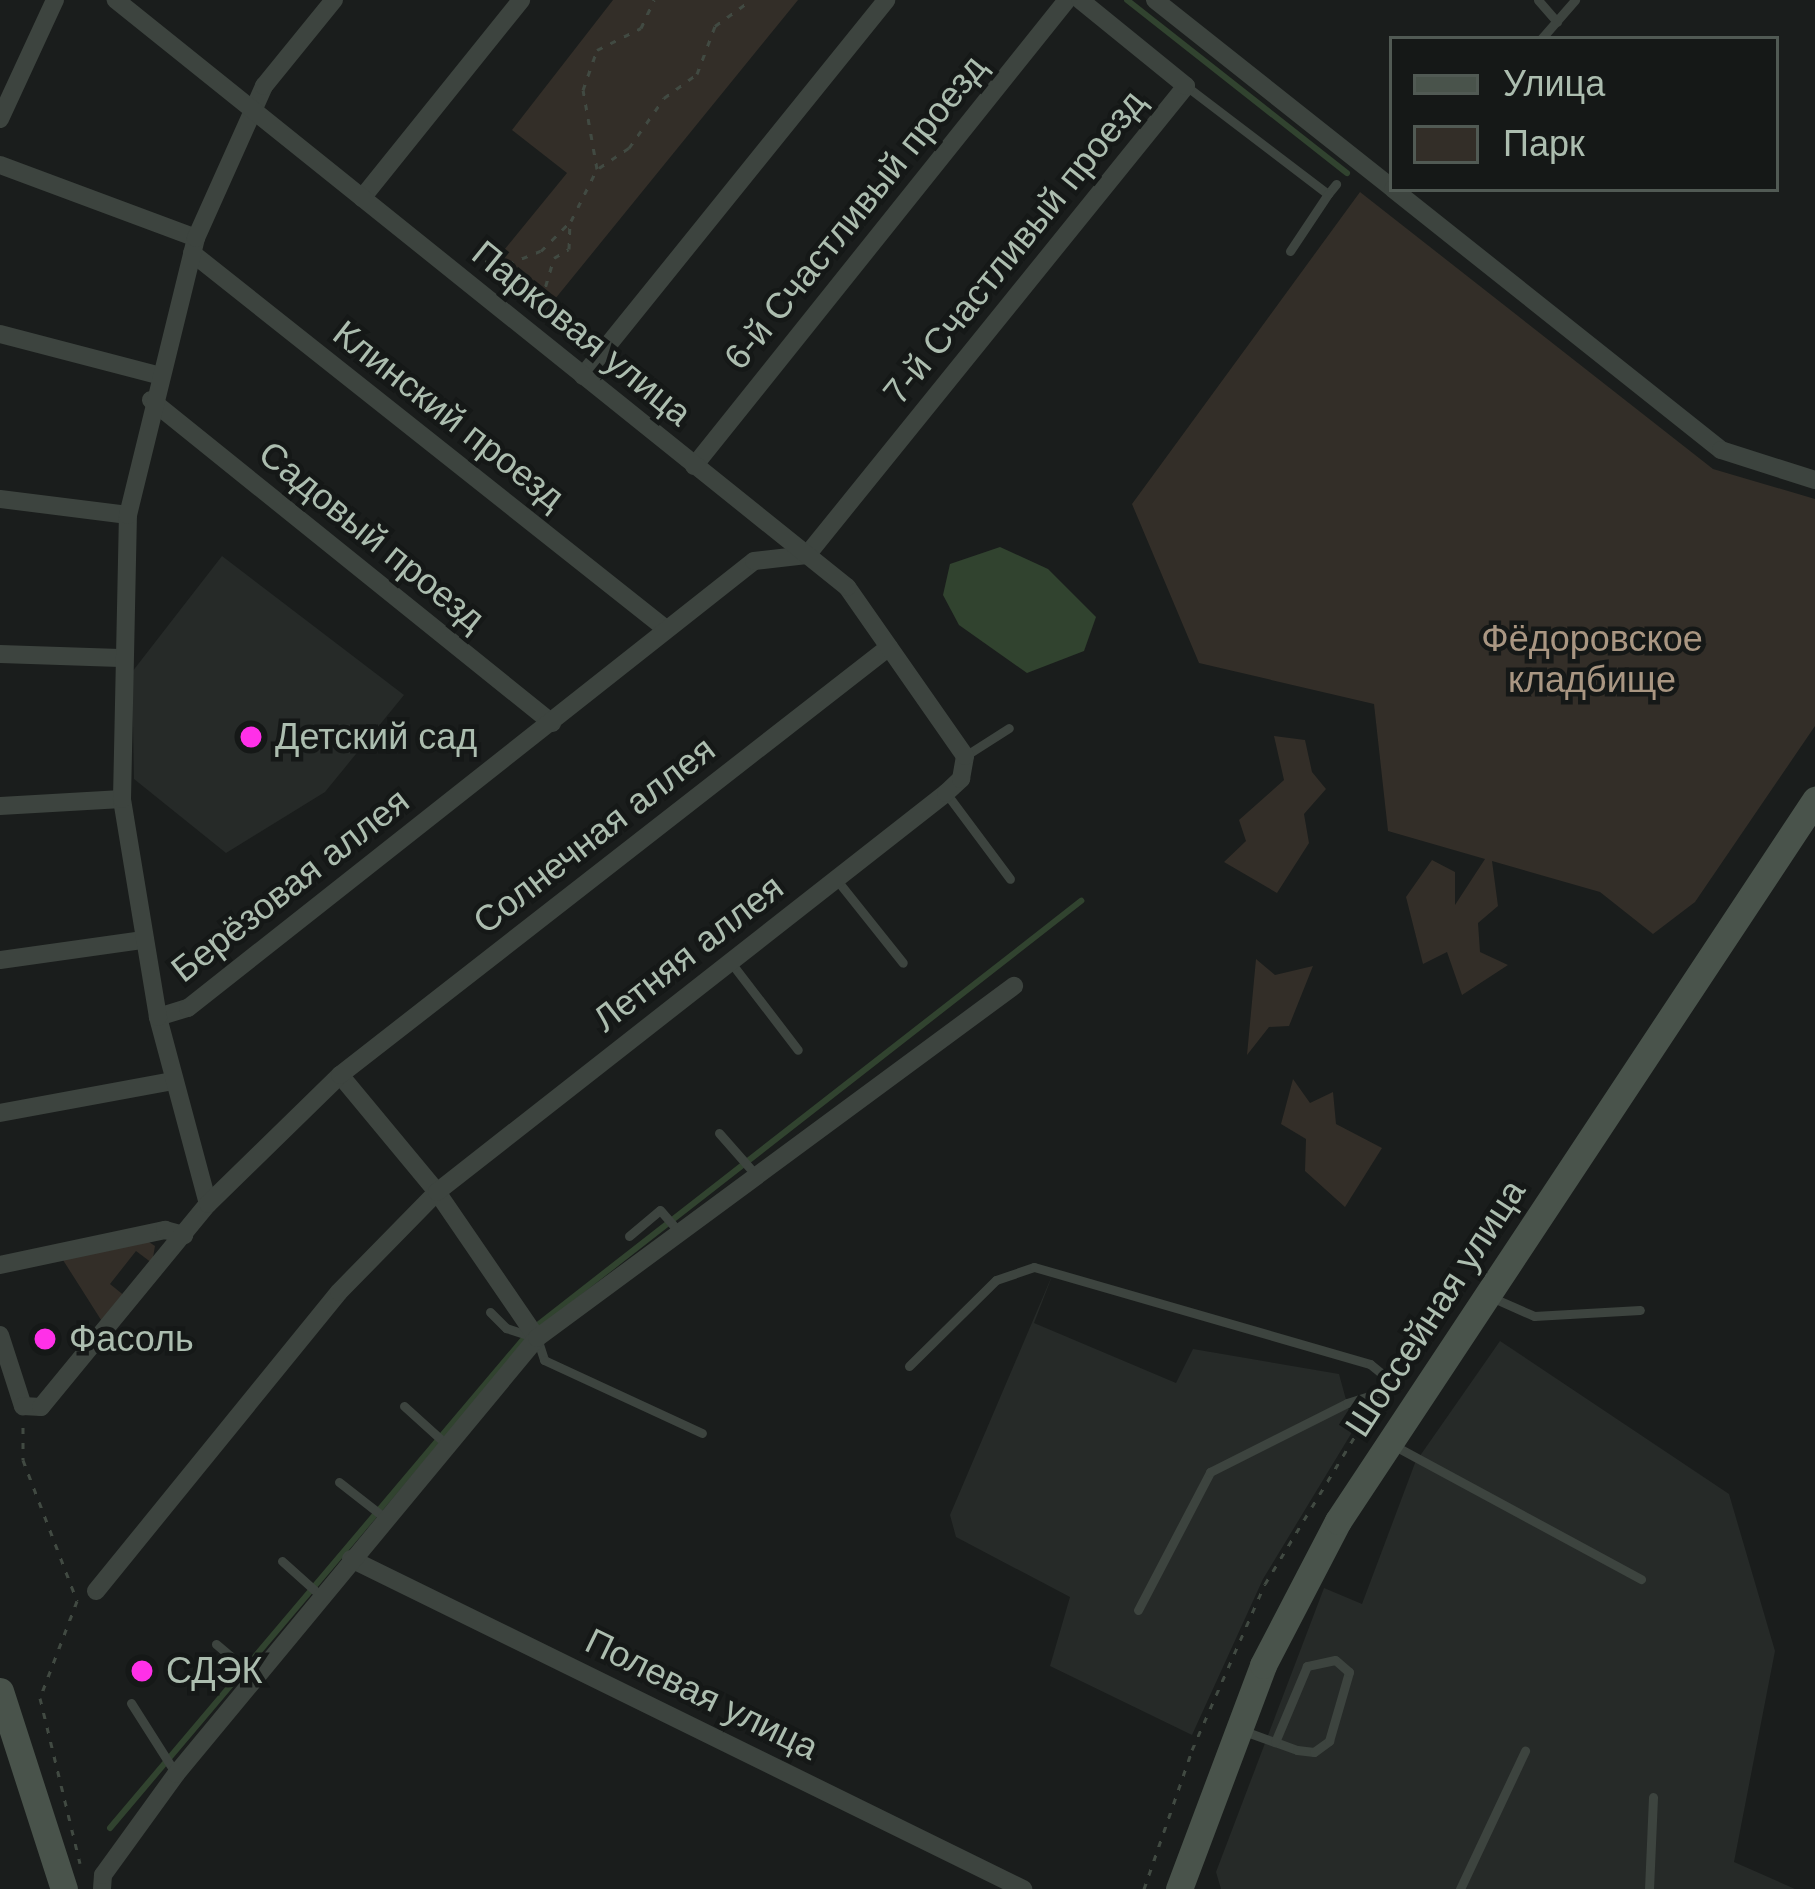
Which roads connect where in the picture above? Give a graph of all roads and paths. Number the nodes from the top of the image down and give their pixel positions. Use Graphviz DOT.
graph roads {
  1 [pos="55,0"];
  2 [pos="116,0"];
  3 [pos="150,0"];
  4 [pos="334,0"];
  5 [pos="521,0"];
  6 [pos="654,0"];
  7 [pos="751,0"];
  8 [pos="886,0"];
  9 [pos="1067,0"];
  10 [pos="1080,0"];
  11 [pos="1155,0"];
  12 [pos="1538,0"];
  13 [pos="1575,0"];
  14 [pos="137,17"];
  15 [pos="1557,22"];
  16 [pos="1543,36"];
  17 [pos="1186,86"];
  18 [pos="251,110"];
  19 [pos="0,119"];
  20 [pos="0,165"];
  21 [pos="597,169"];
  22 [pos="1389,181"];
  23 [pos="1336,184"];
  24 [pos="1403,192"];
  25 [pos="1328,194"];
  26 [pos="362,198"];
  27 [pos="571,221"];
  28 [pos="194,245"];
  29 [pos="1290,251"];
  30 [pos="446,266"];
  31 [pos="527,333"];
  32 [pos="0,334"];
  33 [pos="157,375"];
  34 [pos="583,376"];
  35 [pos="151,400"];
  36 [pos="694,466"];
  37 [pos="1815,480"];
  38 [pos="0,499"];
  39 [pos="128,515"];
  40 [pos="807,555"];
  41 [pos="666,628"];
  42 [pos="889,647"];
  43 [pos="0,654"];
  44 [pos="120,658"];
  45 [pos="552,723"];
  46 [pos="1009,728"];
  47 [pos="965,756"];
  48 [pos="946,793"];
  49 [pos="122,800"];
  50 [pos="1815,800"];
  51 [pos="0,806"];
  52 [pos="836,879"];
  53 [pos="1010,880"];
  54 [pos="142,940"];
  55 [pos="0,960"];
  56 [pos="730,962"];
  57 [pos="903,963"];
  58 [pos="1014,986"];
  59 [pos="158,1017"];
  60 [pos="798,1049"];
  61 [pos="340,1075"];
  62 [pos="172,1081"];
  63 [pos="0,1113"];
  64 [pos="719,1133"];
  65 [pos="759,1178"];
  66 [pos="437,1192"];
  67 [pos="208,1204"];
  68 [pos="681,1234"];
  69 [pos="184,1235"];
  70 [pos="628,1236"];
  71 [pos="0,1265"];
  72 [pos="1486,1294"];
  73 [pos="1640,1310"];
  74 [pos="490,1312"];
  75 [pos="0,1335"];
  76 [pos="537,1338"];
  77 [pos="908,1366"];
  78 [pos="1409,1391"];
  79 [pos="32,1406"];
  80 [pos="404,1406"];
  81 [pos="1361,1426"];
  82 [pos="702,1433"];
  83 [pos="1388,1443"];
  84 [pos="446,1444"];
  85 [pos="339,1483"];
  86 [pos="385,1518"];
  87 [pos="351,1559"];
  88 [pos="282,1561"];
  89 [pos="1641,1579"];
  90 [pos="96,1592"];
  91 [pos="321,1596"];
  92 [pos="1138,1610"];
  93 [pos="216,1644"];
  94 [pos="255,1677"];
  95 [pos="0,1691"];
  96 [pos="131,1703"];
  97 [pos="1239,1729"];
  98 [pos="1274,1742"];
  99 [pos="1525,1751"];
  100 [pos="176,1774"];
  101 [pos="1653,1797"];
  102 [pos="103,1882"];
  103 [pos="64,1889"];
  104 [pos="1023,1889"];
  105 [pos="1144,1889"];
  106 [pos="1180,1889"];
  107 [pos="1460,1889"];
  108 [pos="1649,1889"];
  1 -- 19 [label="street"];
  2 -- 14 [label="street, Парковая улица"];
  3 -- 14 [label="street"];
  4 -- 18 [label="street"];
  5 -- 26 [label="street"];
  6 -- 21 [label="path"];
  7 -- 21 [label="path"];
  8 -- 34 [label="street"];
  9 -- 36 [label="street, 6-й Счастливый проезд"];
  10 -- 17 [label="street, 7-й Счастливый проезд"];
  11 -- 22 [label="street"];
  12 -- 15 [label="lane"];
  13 -- 15 [label="lane"];
  14 -- 18 [label="street, Парковая улица"];
  15 -- 16 [label="lane"];
  17 -- 25 [label="lane"];
  17 -- 40 [label="street, 7-й Счастливый проезд"];
  18 -- 26 [label="street, Парковая улица"];
  18 -- 28 [label="street"];
  20 -- 28 [label="street, Клинский проезд"];
  21 -- 27 [label="path"];
  23 -- 25 [label="lane"];
  24 -- 37 [label="street"];
  25 -- 29 [label="lane"];
  26 -- 30 [label="street, Парковая улица"];
  27 -- 30 [label="path"];
  27 -- 31 [label="path"];
  28 -- 33 [label="street"];
  28 -- 41 [label="street, Клинский проезд"];
  30 -- 31 [label="street, Парковая улица"];
  31 -- 34 [label="street, Парковая улица"];
  32 -- 33 [label="street"];
  33 -- 35 [label="street"];
  34 -- 36 [label="street, Парковая улица"];
  35 -- 39 [label="street"];
  35 -- 45 [label="street, Садовый проезд"];
  36 -- 40 [label="street, Парковая улица"];
  38 -- 39 [label="street"];
  39 -- 44 [label="street"];
  40 -- 41 [label="street, Берёзовая аллея"];
  40 -- 42 [label="street, Парковая улица"];
  41 -- 45 [label="street, Берёзовая аллея"];
  42 -- 47 [label="street, Парковая улица"];
  42 -- 61 [label="street, Солнечная аллея"];
  43 -- 44 [label="street"];
  44 -- 49 [label="street"];
  45 -- 59 [label="street, Берёзовая аллея"];
  46 -- 47 [label="lane"];
  47 -- 48 [label="street, Летняя аллея"];
  48 -- 52 [label="street, Летняя аллея"];
  48 -- 53 [label="lane"];
  49 -- 51 [label="street"];
  49 -- 54 [label="street"];
  50 -- 72 [label="main road, Шоссейная улица"];
  52 -- 56 [label="street, Летняя аллея"];
  52 -- 57 [label="lane"];
  54 -- 55 [label="street"];
  54 -- 59 [label="street"];
  56 -- 60 [label="lane"];
  56 -- 66 [label="street, Летняя аллея"];
  58 -- 65 [label="street"];
  59 -- 62 [label="street"];
  61 -- 66 [label="street"];
  61 -- 67 [label="street, Солнечная аллея"];
  62 -- 63 [label="street"];
  62 -- 67 [label="street"];
  64 -- 65 [label="lane"];
  65 -- 68 [label="street"];
  66 -- 76 [label="street"];
  66 -- 90 [label="street, Летняя аллея"];
  67 -- 69 [label="street, Солнечная аллея"];
  68 -- 70 [label="lane"];
  68 -- 76 [label="street"];
  69 -- 71 [label="street"];
  69 -- 79 [label="street, Солнечная аллея"];
  72 -- 73 [label="lane"];
  72 -- 78 [label="main road, Шоссейная улица"];
  74 -- 76 [label="lane"];
  75 -- 79 [label="street"];
  76 -- 82 [label="lane"];
  76 -- 84 [label="street"];
  77 -- 78 [label="lane"];
  78 -- 83 [label="main road, Шоссейная улица"];
  78 -- 92 [label="lane"];
  79 -- 102 [label="path"];
  80 -- 84 [label="lane"];
  81 -- 105 [label="path"];
  83 -- 89 [label="lane"];
  83 -- 97 [label="main road, Шоссейная улица"];
  84 -- 86 [label="street"];
  85 -- 86 [label="lane"];
  86 -- 87 [label="street"];
  87 -- 91 [label="street"];
  87 -- 104 [label="street, Полевая улица"];
  88 -- 91 [label="lane"];
  91 -- 94 [label="street"];
  93 -- 94 [label="lane"];
  94 -- 100 [label="street"];
  95 -- 103 [label="main road"];
  96 -- 100 [label="lane"];
  97 -- 98 [label="lane"];
  97 -- 106 [label="main road, Шоссейная улица"];
  98 -- 98 [label="lane"];
  99 -- 107 [label="lane"];
  100 -- 102 [label="street"];
  101 -- 108 [label="lane"];
}
